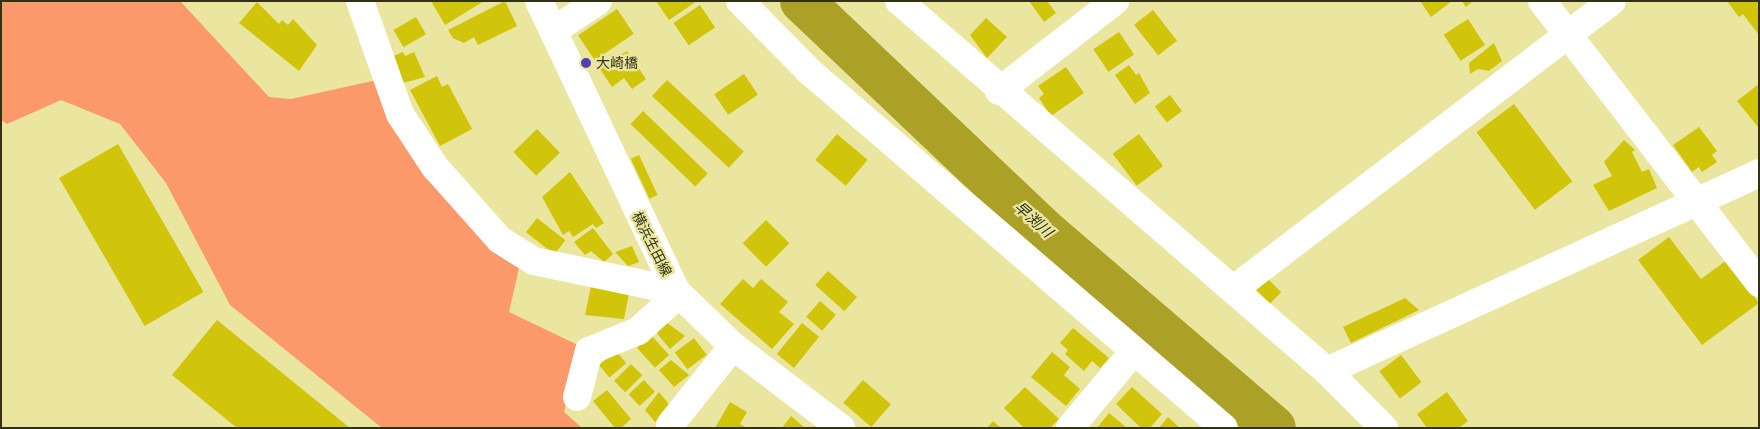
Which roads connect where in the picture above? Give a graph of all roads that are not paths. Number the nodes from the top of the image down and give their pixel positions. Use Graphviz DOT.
graph roads {
  1 [pos="360,1"];
  2 [pos="539,1"];
  3 [pos="598,1"];
  4 [pos="740,1"];
  5 [pos="899,1"];
  6 [pos="1542,1"];
  7 [pos="1612,1"];
  8 [pos="1106,8"];
  9 [pos="553,31"];
  10 [pos="1568,36"];
  11 [pos="999,91"];
  12 [pos="1759,174"];
  13 [pos="1697,203"];
  14 [pos="1759,283"];
  15 [pos="1234,289"];
  16 [pos="677,293"];
  17 [pos="733,346"];
  18 [pos="1133,352"];
  19 [pos="1327,371"];
  20 [pos="577,397"];
  21 [pos="670,425"];
  22 [pos="840,428"];
  23 [pos="1070,428"];
  24 [pos="1224,428"];
  25 [pos="1384,428"];
  1 -- 16 [label="street"];
  2 -- 9 [label="street, 横浜生田線"];
  3 -- 9 [label="street"];
  4 -- 18 [label="street"];
  5 -- 11 [label="street"];
  6 -- 10 [label="street"];
  7 -- 10 [label="street"];
  8 -- 11 [label="street"];
  9 -- 16 [label="street, 横浜生田線"];
  10 -- 13 [label="street"];
  10 -- 15 [label="street"];
  11 -- 15 [label="street"];
  12 -- 13 [label="street"];
  13 -- 14 [label="street"];
  13 -- 19 [label="street"];
  15 -- 19 [label="street"];
  16 -- 17 [label="street, 横浜生田線"];
  16 -- 20 [label="street"];
  17 -- 21 [label="street"];
  17 -- 22 [label="street, 横浜生田線"];
  18 -- 23 [label="street"];
  18 -- 24 [label="street"];
  19 -- 25 [label="street"];
}
